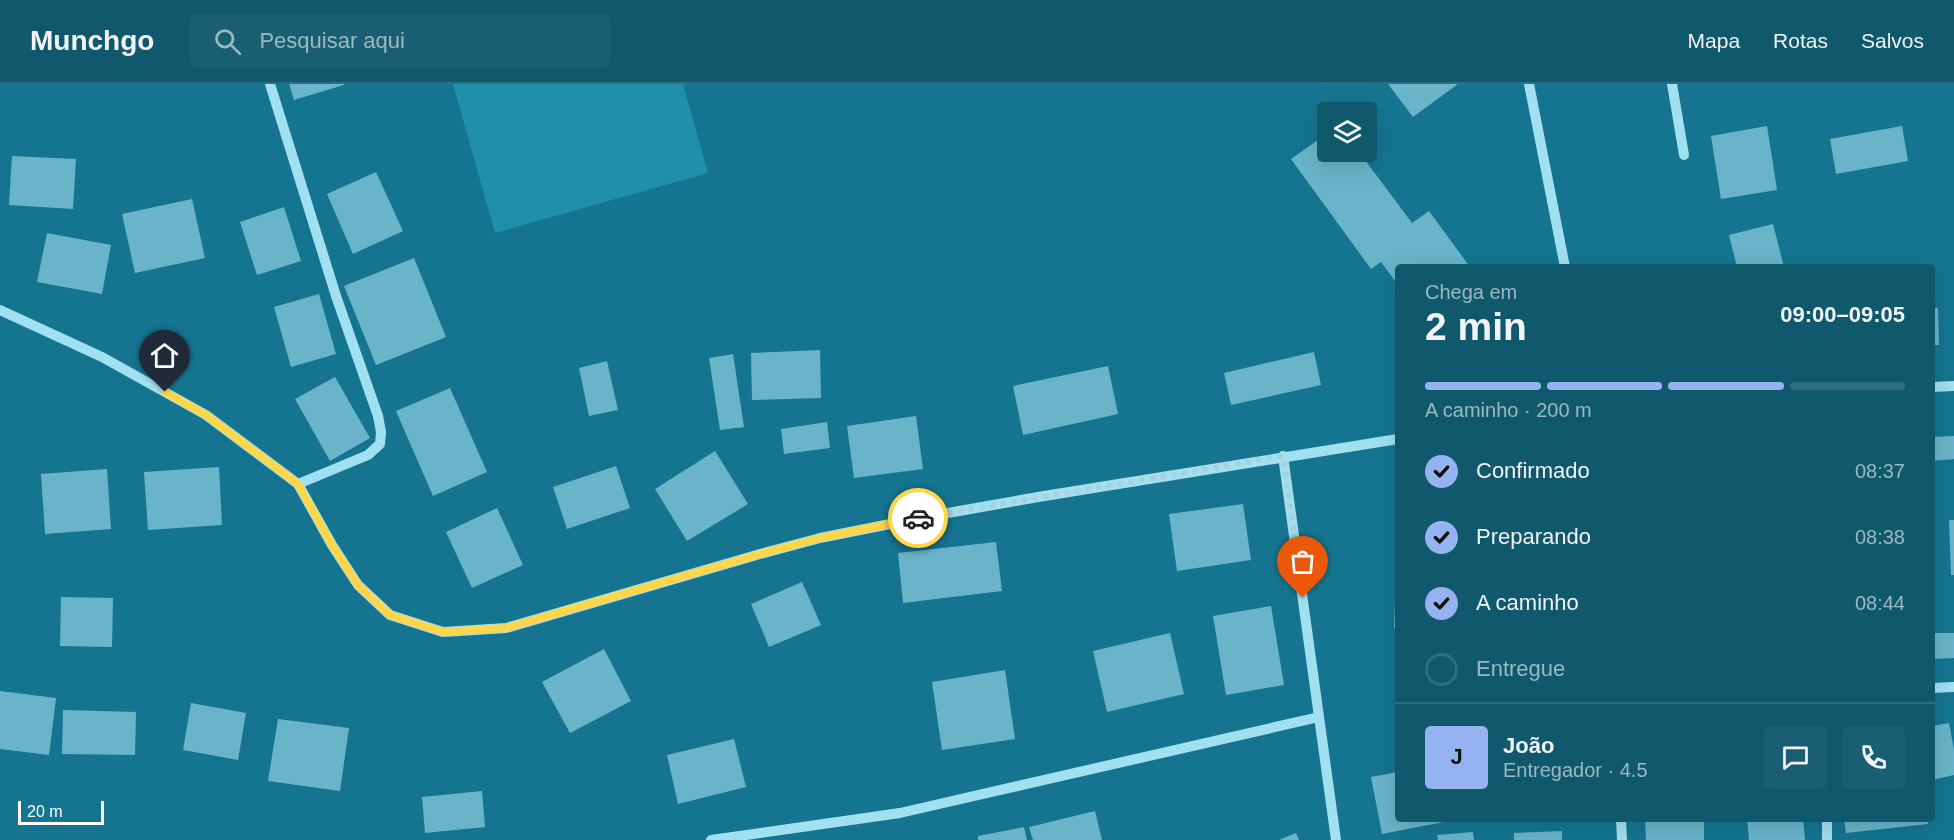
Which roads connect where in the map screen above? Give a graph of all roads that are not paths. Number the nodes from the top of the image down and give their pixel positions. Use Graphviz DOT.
graph roads {
  1 [pos="270,84"];
  2 [pos="1529,84"];
  3 [pos="1672,84"];
  4 [pos="1684,155"];
  5 [pos="1564,264"];
  6 [pos="0,310"];
  7 [pos="1954,386"];
  8 [pos="1935,387"];
  9 [pos="1395,439"];
  10 [pos="1283,456"];
  11 [pos="298,484"];
  12 [pos="1954,687"];
  13 [pos="1935,688"];
  14 [pos="1319,717"];
  15 [pos="1621,822"];
  16 [pos="1827,822"];
  17 [pos="711,840"];
  18 [pos="1336,840"];
  19 [pos="1622,840"];
  20 [pos="1827,840"];
  1 -- 11 [label="street"];
  2 -- 5 [label="street"];
  3 -- 4 [label="street"];
  6 -- 11 [label="street"];
  7 -- 8 [label="street"];
  9 -- 10 [label="street"];
  10 -- 11 [label="street"];
  10 -- 14 [label="street"];
  12 -- 13 [label="street"];
  14 -- 17 [label="street"];
  14 -- 18 [label="street"];
  15 -- 19 [label="street"];
  16 -- 20 [label="street"];
}
